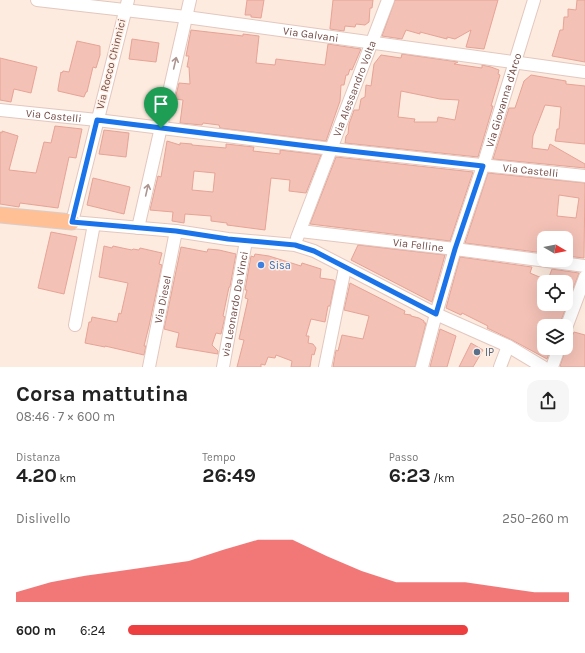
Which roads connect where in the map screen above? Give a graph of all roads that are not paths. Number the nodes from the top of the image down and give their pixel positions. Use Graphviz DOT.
graph roads {
  1 [pos="37,0"];
  2 [pos="190,0"];
  3 [pos="388,0"];
  4 [pos="534,0"];
  5 [pos="126,5"];
  6 [pos="186,17"];
  7 [pos="372,43"];
  8 [pos="514,63"];
  9 [pos="585,72"];
  10 [pos="0,110"];
  11 [pos="97,120"];
  12 [pos="161,128"];
  13 [pos="332,149"];
  14 [pos="483,166"];
  15 [pos="585,176"];
  16 [pos="0,215"];
  17 [pos="72,222"];
  18 [pos="94,224"];
  19 [pos="138,228"];
  20 [pos="176,231"];
  21 [pos="300,231"];
  22 [pos="246,241"];
  23 [pos="295,245"];
  24 [pos="455,249"];
  25 [pos="585,266"];
  26 [pos="345,268"];
  27 [pos="585,277"];
  28 [pos="436,314"];
  29 [pos="569,319"];
  30 [pos="75,325"];
  31 [pos="508,346"];
  32 [pos="556,355"];
  33 [pos="149,367"];
  34 [pos="223,367"];
  35 [pos="325,367"];
  36 [pos="422,367"];
  37 [pos="500,367"];
  38 [pos="543,367"];
  39 [pos="552,367"];
  1 -- 5 [label="street, Via Galvani"];
  2 -- 6 [label="street"];
  3 -- 7 [label="street, Via Alessandro Volta"];
  4 -- 8 [label="street, Via Giovanna d'Arco"];
  5 -- 6 [label="street, Via Galvani"];
  5 -- 11 [label="street, Via Rocco Chinnici"];
  6 -- 7 [label="street, Via Galvani"];
  12 -- 6 [label="street, one-way"];
  7 -- 8 [label="street, Via Galvani"];
  7 -- 13 [label="street, Via Alessandro Volta"];
  8 -- 9 [label="street, Via Galvani"];
  8 -- 14 [label="street, Via Giovanna d'Arco"];
  10 -- 11 [label="street, Via Castelli"];
  11 -- 12 [label="street, Via Castelli"];
  11 -- 17 [label="street, Via Rocco Chinnici"];
  12 -- 13 [label="street, Via Castelli"];
  19 -- 12 [label="street, one-way"];
  13 -- 14 [label="street, Via Castelli"];
  13 -- 21 [label="street, Via Alessandro Volta"];
  14 -- 15 [label="street, Via Castelli"];
  14 -- 24 [label="street, Via Giovanna d'Arco"];
  16 -- 17 [label="main road"];
  17 -- 18 [label="street"];
  18 -- 19 [label="street"];
  18 -- 30 [label="street"];
  19 -- 20 [label="street"];
  20 -- 22 [label="street"];
  20 -- 33 [label="street, Via Diesel"];
  21 -- 23 [label="street, Via Alessandro Volta"];
  21 -- 24 [label="street, Via Felline"];
  22 -- 23 [label="street"];
  22 -- 34 [label="street, via Leonardo Da Vinci"];
  23 -- 26 [label="street"];
  24 -- 25 [label="street, Via Felline"];
  24 -- 28 [label="street, Via Giovanna d'Arco"];
  26 -- 28 [label="street"];
  26 -- 35 [label="street"];
  27 -- 29 [label="street"];
  28 -- 31 [label="street"];
  28 -- 36 [label="street, Via Giovanna d'Arco"];
  31 -- 37 [label="street"];
  31 -- 38 [label="street"];
  32 -- 39 [label="street"];
}
